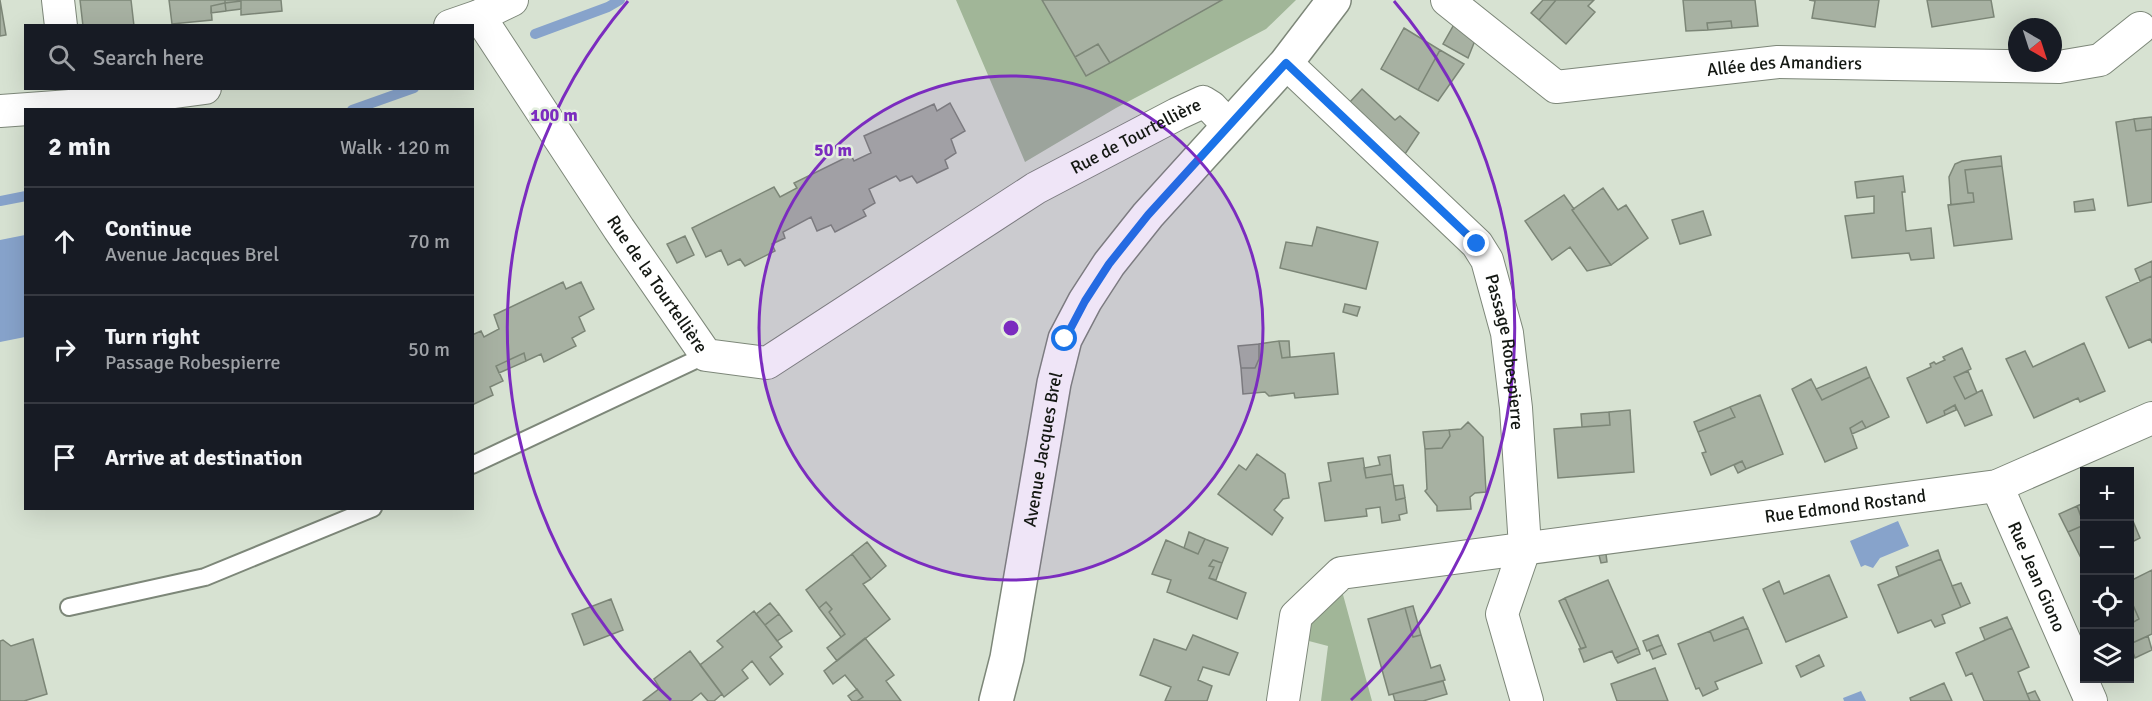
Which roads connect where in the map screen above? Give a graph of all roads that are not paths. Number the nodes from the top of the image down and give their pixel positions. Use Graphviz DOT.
graph roads {
  1 [pos="58,0"];
  2 [pos="512,0"];
  3 [pos="1334,0"];
  4 [pos="1447,0"];
  5 [pos="464,21"];
  6 [pos="61,24"];
  7 [pos="2140,27"];
  8 [pos="474,34"];
  9 [pos="1286,63"];
  10 [pos="175,90"];
  11 [pos="69,97"];
  12 [pos="0,111"];
  13 [pos="1229,126"];
  14 [pos="1036,188"];
  15 [pos="706,355"];
  16 [pos="2152,418"];
  17 [pos="474,464"];
  18 [pos="1997,486"];
  19 [pos="368,510"];
  20 [pos="1526,547"];
  21 [pos="69,607"];
  22 [pos="996,701"];
  23 [pos="1283,701"];
  24 [pos="1527,701"];
  25 [pos="2091,701"];
  1 -- 6 [label="street"];
  2 -- 5 [label="street, Rue de la Tourtellière"];
  3 -- 9 [label="main road, Avenue Jacques Brel"];
  4 -- 7 [label="street, Allée des Amandiers"];
  8 -- 15 [label="street, Rue de la Tourtellière"];
  9 -- 13 [label="main road, Avenue Jacques Brel"];
  9 -- 20 [label="street, Passage Robespierre"];
  10 -- 11 [label="street"];
  11 -- 12 [label="street"];
  13 -- 14 [label="street, Rue de Tourtellière"];
  13 -- 22 [label="main road, Avenue Jacques Brel"];
  14 -- 15 [label="street, Rue de la Tourtellière"];
  15 -- 17 [label="lane"];
  16 -- 18 [label="street, Rue Edmond Rostand"];
  18 -- 20 [label="street, Rue Edmond Rostand"];
  18 -- 25 [label="street, Rue Jean Giono"];
  19 -- 21 [label="lane"];
  20 -- 23 [label="street, Rue Edmond Rostand"];
  20 -- 24 [label="street"];
}
